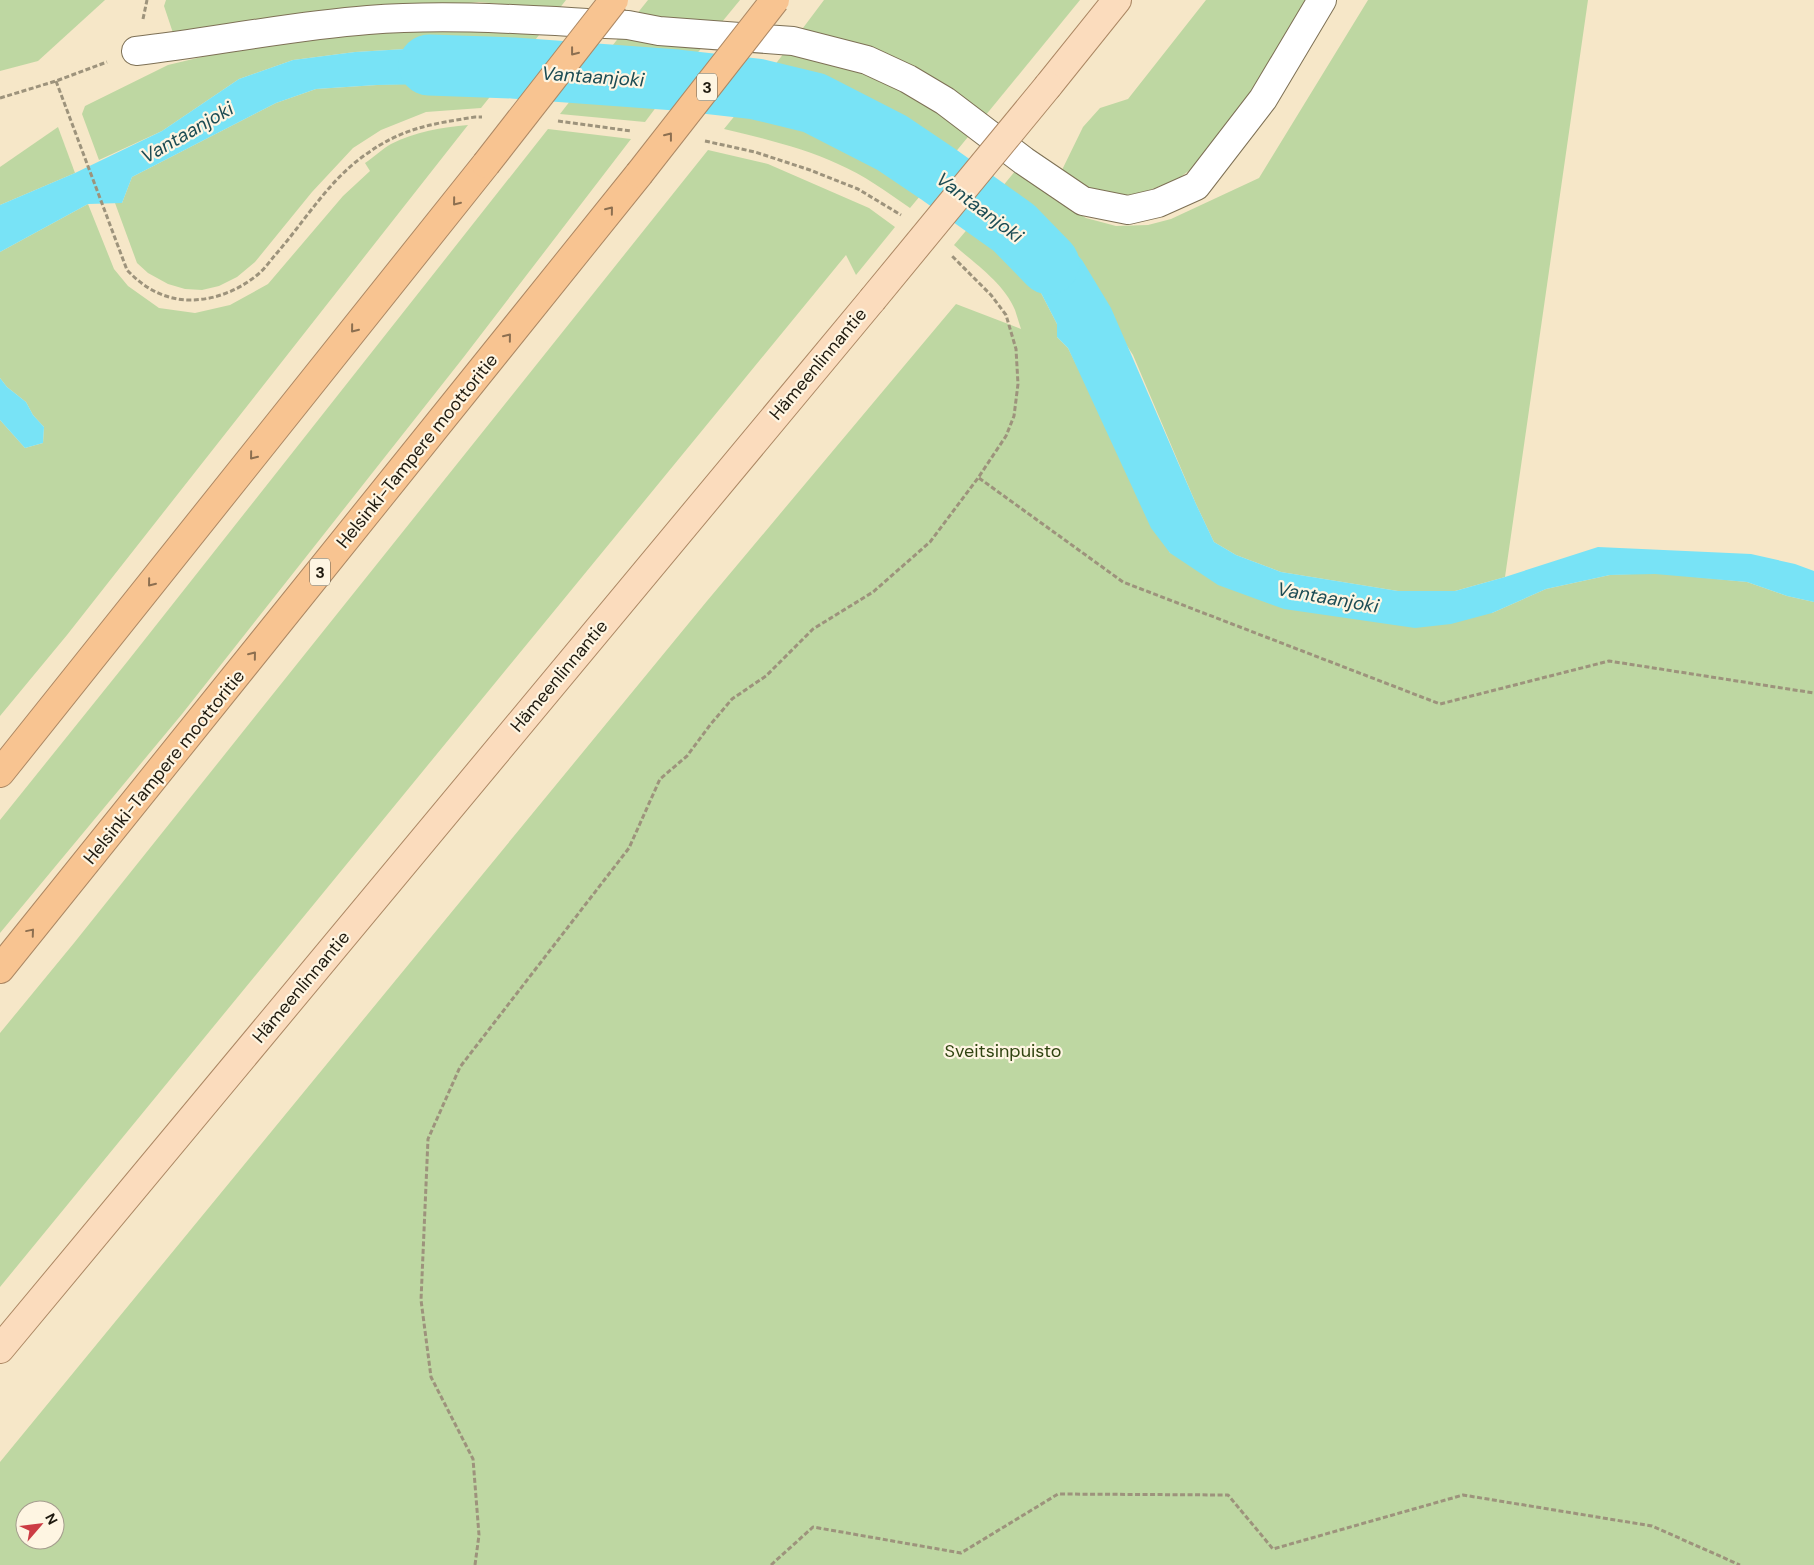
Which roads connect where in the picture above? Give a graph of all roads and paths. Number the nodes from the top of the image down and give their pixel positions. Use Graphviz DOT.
graph roads {
  1 [pos="614,0"];
  2 [pos="775,0"];
  3 [pos="1116,0"];
  4 [pos="1322,0"];
  5 [pos="136,51"];
  6 [pos="0,98"];
  7 [pos="128,270"];
  8 [pos="978,478"];
  9 [pos="1814,693"];
  10 [pos="0,773"];
  11 [pos="0,969"];
  12 [pos="0,1349"];
  13 [pos="771,1565"];
  14 [pos="1740,1565"];
  1 -- 10 [label="highway, one-way, bridge"];
  11 -- 2 [label="highway, Helsinki-Tampere moottoritie / 3, one-way, bridge"];
  3 -- 12 [label="main road, Hämeenlinnantie, bridge"];
  4 -- 5 [label="lane"];
  6 -- 7 [label="path"];
  8 -- 9 [label="path"];
  13 -- 14 [label="path"];
}
